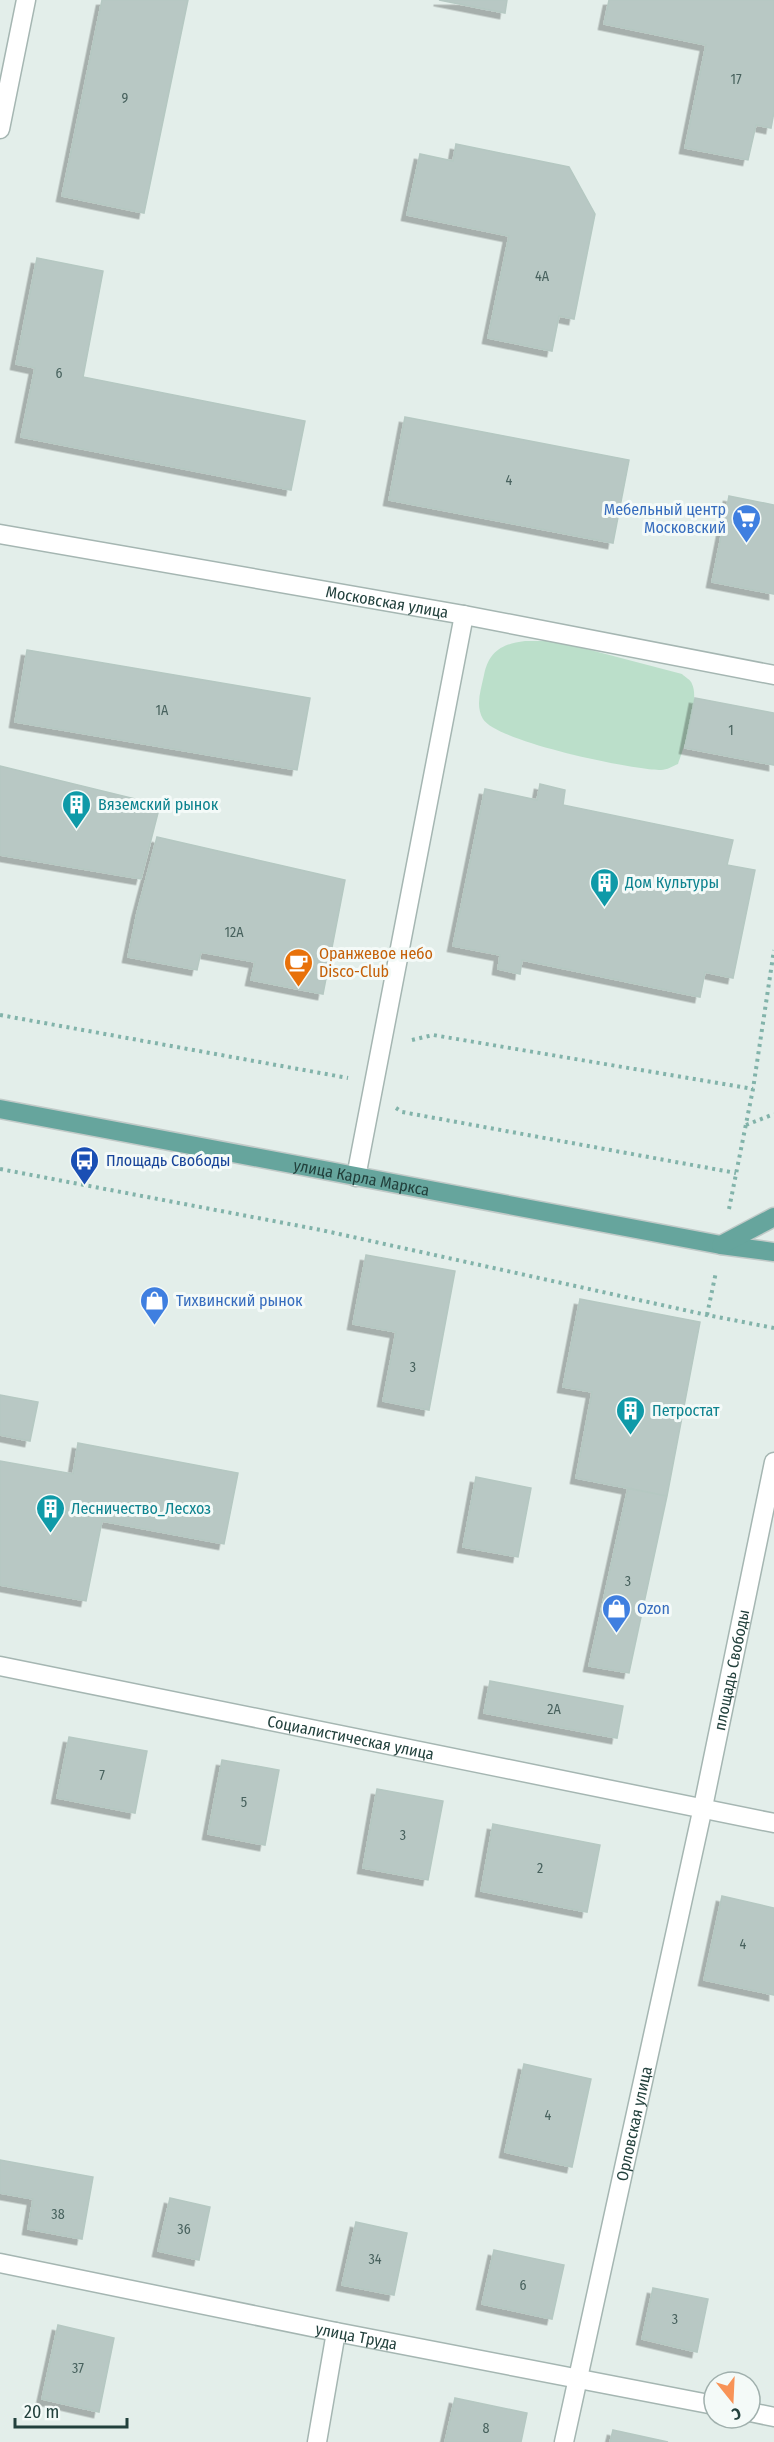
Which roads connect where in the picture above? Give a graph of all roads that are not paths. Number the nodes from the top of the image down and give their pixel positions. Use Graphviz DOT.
graph roads {
  1 [pos="26,0"];
  2 [pos="0,129"];
  3 [pos="0,534"];
  4 [pos="464,615"];
  5 [pos="774,675"];
  6 [pos="0,1109"];
  7 [pos="356,1177"];
  8 [pos="774,1217"];
  9 [pos="722,1245"];
  10 [pos="774,1252"];
  11 [pos="774,1462"];
  12 [pos="0,1666"];
  13 [pos="703,1807"];
  14 [pos="774,1823"];
  15 [pos="0,2263"];
  16 [pos="336,2332"];
  17 [pos="578,2379"];
  18 [pos="702,2403"];
  19 [pos="316,2442"];
  20 [pos="564,2442"];
  1 -- 2 [label="street"];
  3 -- 4 [label="street, Московская улица"];
  4 -- 5 [label="street, Московская улица"];
  4 -- 7 [label="street"];
  6 -- 7 [label="main road, улица Карла Маркса"];
  7 -- 9 [label="main road, улица Карла Маркса"];
  8 -- 9 [label="main road"];
  9 -- 10 [label="main road, улица Карла Маркса"];
  11 -- 13 [label="street, площадь Свободы"];
  12 -- 13 [label="street, Социалистическая улица"];
  13 -- 14 [label="street"];
  13 -- 17 [label="street, Орловская улица"];
  15 -- 16 [label="street, улица Труда"];
  16 -- 17 [label="street, улица Труда"];
  16 -- 19 [label="street"];
  17 -- 18 [label="street, улица Труда"];
  17 -- 20 [label="street, Орловская улица"];
}
